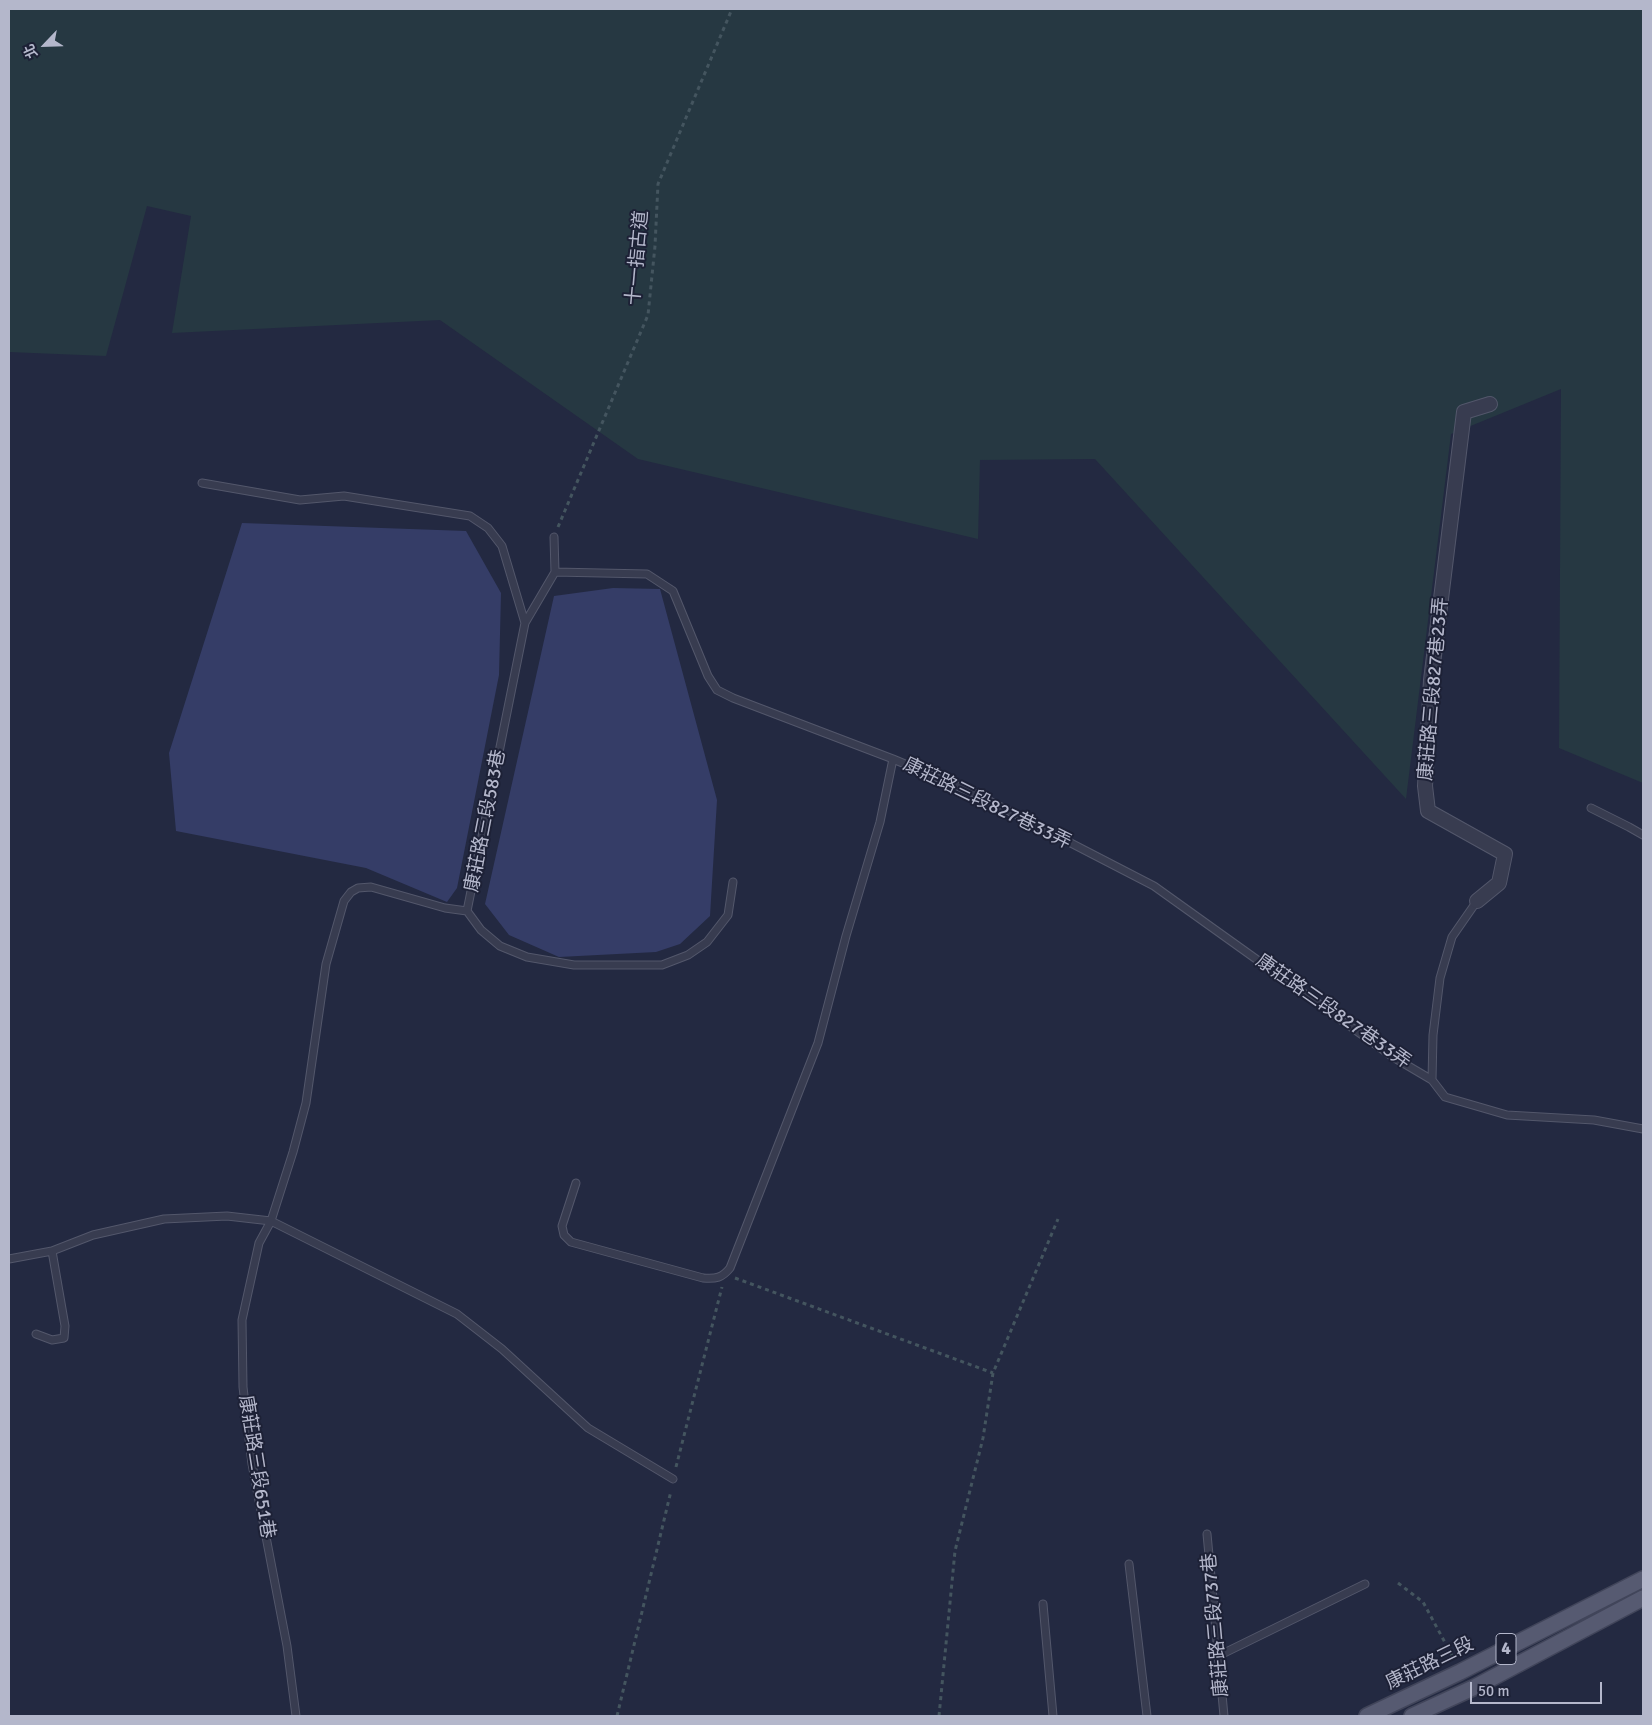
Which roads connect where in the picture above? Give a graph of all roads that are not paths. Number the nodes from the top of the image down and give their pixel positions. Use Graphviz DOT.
graph roads {
  1 [pos="1490,404"];
  2 [pos="202,482"];
  3 [pos="554,537"];
  4 [pos="555,572"];
  5 [pos="525,623"];
  6 [pos="893,759"];
  7 [pos="1591,808"];
  8 [pos="1643,835"];
  9 [pos="733,882"];
  10 [pos="1477,901"];
  11 [pos="467,911"];
  12 [pos="1432,1080"];
  13 [pos="1643,1130"];
  14 [pos="576,1183"];
  15 [pos="271,1221"];
  16 [pos="52,1251"];
  17 [pos="9,1259"];
  18 [pos="36,1334"];
  19 [pos="673,1479"];
  20 [pos="1207,1534"];
  21 [pos="1129,1564"];
  22 [pos="1643,1579"];
  23 [pos="1365,1584"];
  24 [pos="1643,1598"];
  25 [pos="1043,1604"];
  26 [pos="1218,1656"];
  27 [pos="296,1716"];
  28 [pos="1053,1716"];
  29 [pos="1147,1716"];
  30 [pos="1224,1716"];
  31 [pos="1367,1716"];
  32 [pos="1412,1716"];
  1 -- 10 [label="street, 康莊路三段827巷23弄"];
  2 -- 5 [label="lane, 康莊路三段583巷"];
  3 -- 4 [label="lane"];
  4 -- 5 [label="lane"];
  4 -- 6 [label="lane, 康莊路三段827巷33弄"];
  5 -- 11 [label="lane, 康莊路三段583巷"];
  6 -- 12 [label="lane, 康莊路三段827巷33弄"];
  6 -- 14 [label="lane"];
  7 -- 8 [label="lane"];
  9 -- 11 [label="lane"];
  10 -- 12 [label="lane, 康莊路三段827巷23弄"];
  11 -- 15 [label="lane, 康莊路三段583巷"];
  12 -- 13 [label="lane, 康莊路三段827巷33弄"];
  15 -- 16 [label="lane"];
  15 -- 19 [label="lane"];
  15 -- 27 [label="lane, 康莊路三段651巷"];
  16 -- 17 [label="lane"];
  16 -- 18 [label="lane"];
  20 -- 26 [label="lane, 康莊路三段737巷"];
  21 -- 29 [label="lane"];
  22 -- 31 [label="main road, 康莊路三段 / 4"];
  23 -- 26 [label="lane"];
  24 -- 32 [label="main road, 康莊路三段 / 4"];
  25 -- 28 [label="lane"];
  26 -- 30 [label="lane, 康莊路三段737巷"];
}
